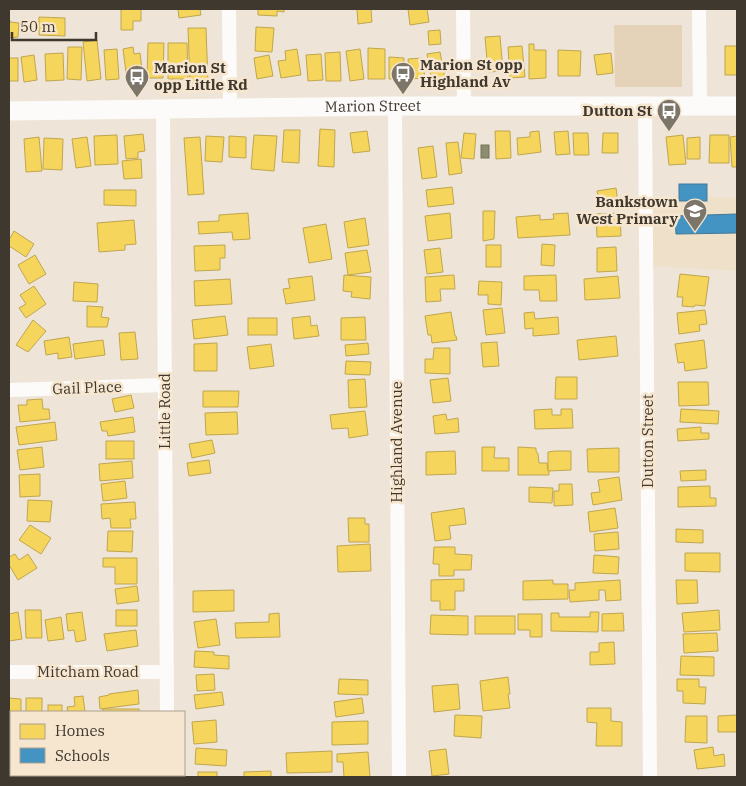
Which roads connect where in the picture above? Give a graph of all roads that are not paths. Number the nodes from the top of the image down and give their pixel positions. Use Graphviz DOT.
graph roads {
  1 [pos="229,9"];
  2 [pos="463,9"];
  3 [pos="699,9"];
  4 [pos="645,105"];
  5 [pos="395,106"];
  6 [pos="464,106"];
  7 [pos="700,106"];
  8 [pos="737,106"];
  9 [pos="230,108"];
  10 [pos="163,109"];
  11 [pos="9,111"];
  12 [pos="164,385"];
  13 [pos="9,390"];
  14 [pos="9,672"];
  15 [pos="167,672"];
  16 [pos="167,711"];
  17 [pos="399,777"];
  18 [pos="650,777"];
  1 -- 9 [label="street"];
  2 -- 6 [label="street"];
  3 -- 7 [label="street"];
  4 -- 6 [label="main road, Marion Street"];
  4 -- 7 [label="main road, Marion Street"];
  4 -- 18 [label="street, Dutton Street"];
  5 -- 6 [label="main road, Marion Street"];
  5 -- 9 [label="main road, Marion Street"];
  5 -- 17 [label="street, Highland Avenue"];
  7 -- 8 [label="main road, Marion Street"];
  9 -- 10 [label="main road, Marion Street"];
  10 -- 11 [label="main road, Marion Street"];
  10 -- 12 [label="street, Little Road"];
  12 -- 13 [label="street, Gail Place"];
  12 -- 15 [label="street, Little Road"];
  14 -- 15 [label="street, Mitcham Road"];
  15 -- 16 [label="street, Little Road"];
}
